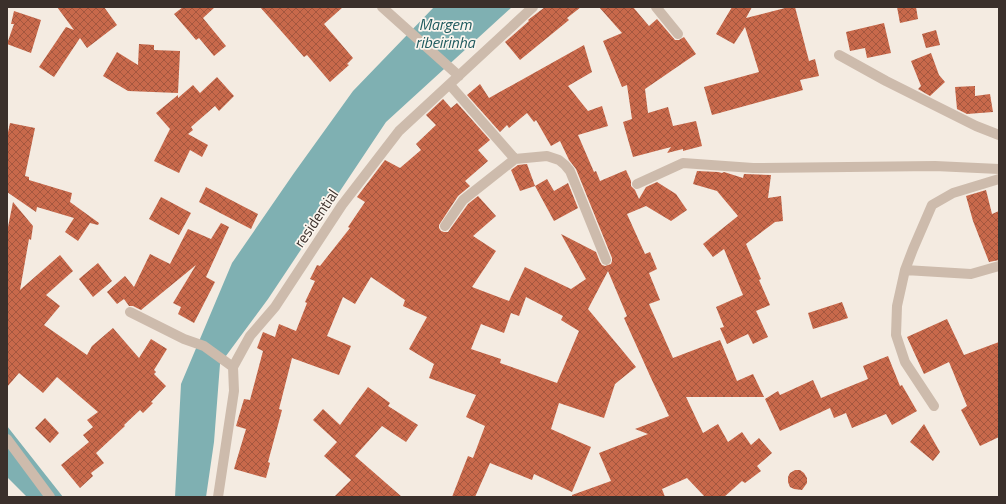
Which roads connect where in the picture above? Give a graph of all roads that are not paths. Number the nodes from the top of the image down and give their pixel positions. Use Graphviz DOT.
graph roads {
  1 [pos="533,7"];
  2 [pos="656,7"];
  3 [pos="388,9"];
  4 [pos="678,34"];
  5 [pos="839,55"];
  6 [pos="459,76"];
  7 [pos="450,85"];
  8 [pos="999,135"];
  9 [pos="515,159"];
  10 [pos="999,169"];
  11 [pos="999,179"];
  12 [pos="637,184"];
  13 [pos="445,226"];
  14 [pos="606,260"];
  15 [pos="999,266"];
  16 [pos="905,270"];
  17 [pos="130,312"];
  18 [pos="233,367"];
  19 [pos="934,406"];
  20 [pos="7,439"];
  21 [pos="50,497"];
  22 [pos="218,497"];
  1 -- 6 [label="street, residential"];
  2 -- 4 [label="street"];
  3 -- 6 [label="street"];
  5 -- 8 [label="street"];
  6 -- 7 [label="street, residential"];
  7 -- 9 [label="street"];
  7 -- 18 [label="street, residential"];
  9 -- 13 [label="street"];
  9 -- 14 [label="street"];
  10 -- 12 [label="street"];
  11 -- 16 [label="street"];
  15 -- 16 [label="street"];
  16 -- 19 [label="street"];
  17 -- 18 [label="street"];
  18 -- 22 [label="street"];
  20 -- 21 [label="street"];
}
